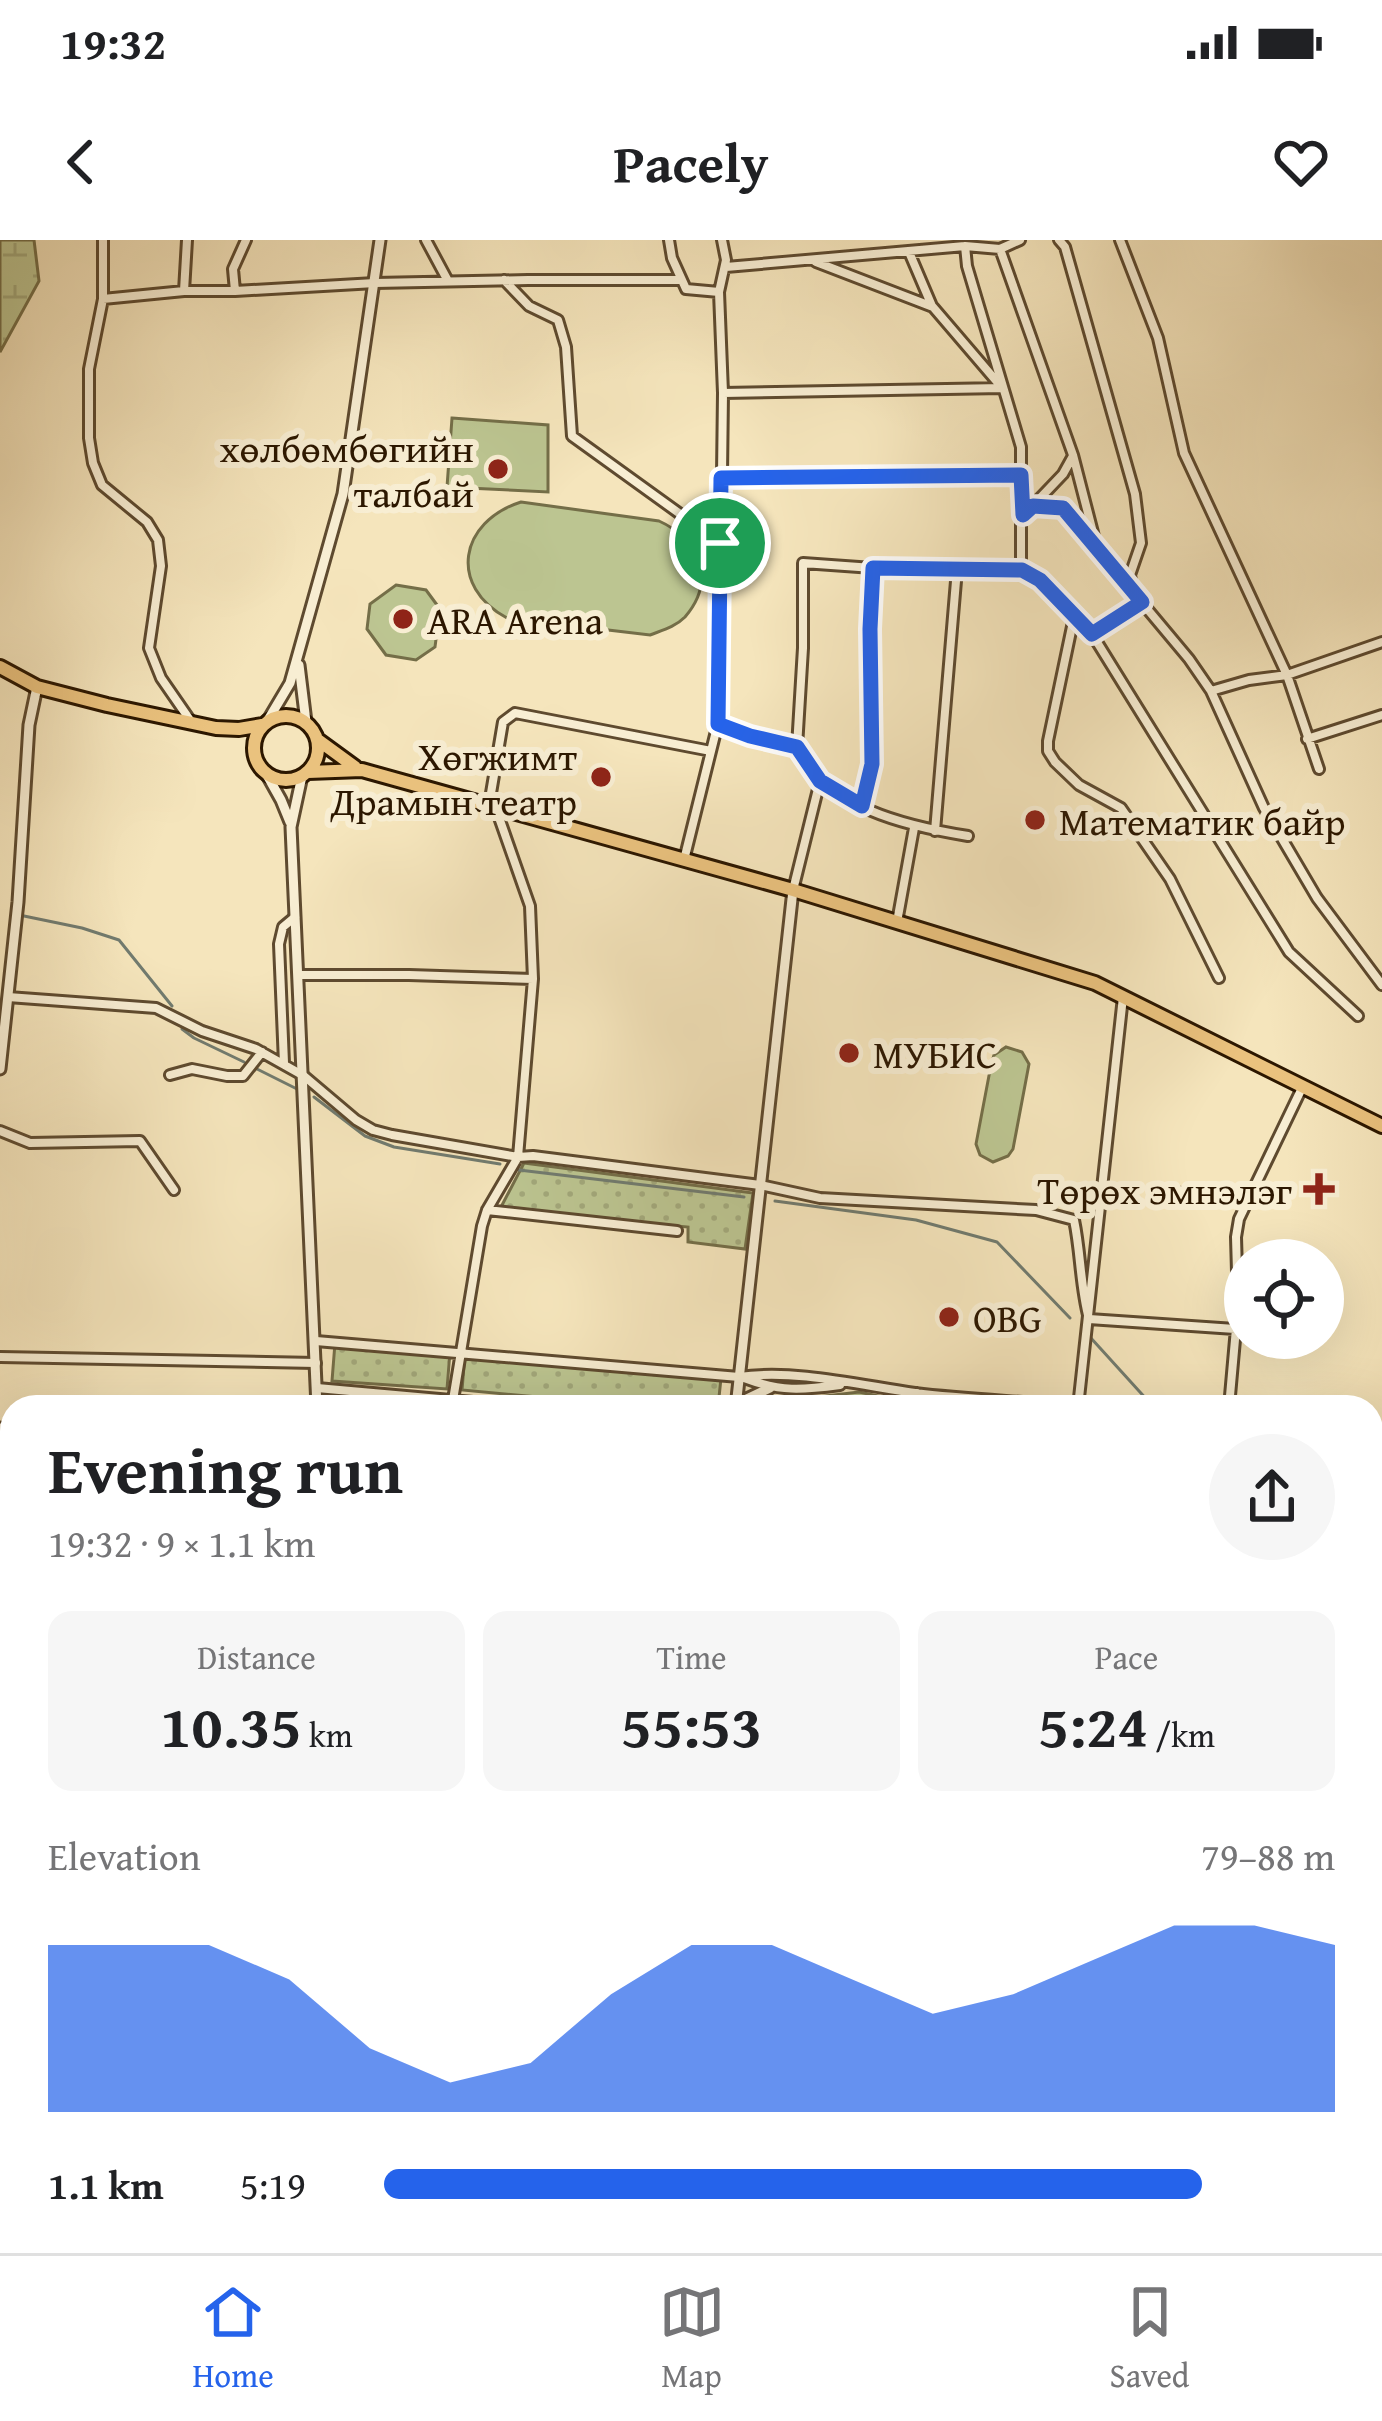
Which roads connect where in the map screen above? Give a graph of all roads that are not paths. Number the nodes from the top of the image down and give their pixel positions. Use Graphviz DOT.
graph roads {
  1 [pos="103,240"];
  2 [pos="187,240"];
  3 [pos="246,240"];
  4 [pos="380,240"];
  5 [pos="426,240"];
  6 [pos="669,240"];
  7 [pos="722,240"];
  8 [pos="1020,240"];
  9 [pos="1059,240"];
  10 [pos="1120,240"];
  11 [pos="965,246"];
  12 [pos="1000,249"];
  13 [pos="909,252"];
  14 [pos="811,260"];
  15 [pos="726,267"];
  16 [pos="504,280"];
  17 [pos="681,280"];
  18 [pos="448,281"];
  19 [pos="375,283"];
  20 [pos="184,291"];
  21 [pos="235,291"];
  22 [pos="719,292"];
  23 [pos="103,299"];
  24 [pos="933,307"];
  25 [pos="1004,388"];
  26 [pos="723,393"];
  27 [pos="1073,454"];
  28 [pos="1021,475"];
  29 [pos="721,478"];
  30 [pos="1033,506"];
  31 [pos="1023,515"];
  32 [pos="720,543"];
  33 [pos="1097,548"];
  34 [pos="873,568"];
  35 [pos="957,569"];
  36 [pos="1022,570"];
  37 [pos="1133,592"];
  38 [pos="1142,602"];
  39 [pos="1074,616"];
  40 [pos="1092,634"];
  41 [pos="1382,642"];
  42 [pos="298,653"];
  43 [pos="0,667"];
  44 [pos="1287,675"];
  45 [pos="38,688"];
  46 [pos="1211,692"];
  47 [pos="1382,715"];
  48 [pos="306,722"];
  49 [pos="192,723"];
  50 [pos="265,723"];
  51 [pos="718,724"];
  52 [pos="216,728"];
  53 [pos="1307,739"];
  54 [pos="317,740"];
  55 [pos="797,747"];
  56 [pos="711,751"];
  57 [pos="254,756"];
  58 [pos="1319,769"];
  59 [pos="362,770"];
  60 [pos="305,774"];
  61 [pos="267,775"];
  62 [pos="820,781"];
  63 [pos="862,806"];
  64 [pos="492,807"];
  65 [pos="291,827"];
  66 [pos="914,828"];
  67 [pos="935,831"];
  68 [pos="968,836"];
  69 [pos="684,860"];
  70 [pos="793,890"];
  71 [pos="296,916"];
  72 [pos="898,922"];
  73 [pos="299,975"];
  74 [pos="1220,978"];
  75 [pos="532,979"];
  76 [pos="1382,985"];
  77 [pos="1123,995"];
  78 [pos="8,997"];
  79 [pos="1358,1016"];
  80 [pos="262,1052"];
  81 [pos="284,1064"];
  82 [pos="0,1070"];
  83 [pos="170,1076"];
  84 [pos="304,1076"];
  85 [pos="1303,1085"];
  86 [pos="1382,1126"];
  87 [pos="0,1131"];
  88 [pos="518,1157"];
  89 [pos="760,1185"];
  90 [pos="174,1190"];
  91 [pos="1167,1191"];
  92 [pos="1245,1202"];
  93 [pos="487,1210"];
  94 [pos="676,1231"];
  95 [pos="1236,1239"];
  96 [pos="1089,1319"];
  97 [pos="1224,1328"];
  98 [pos="316,1341"];
  99 [pos="461,1352"];
  100 [pos="0,1357"];
  101 [pos="1232,1359"];
  102 [pos="316,1364"];
  103 [pos="739,1377"];
  104 [pos="854,1383"];
  105 [pos="316,1388"];
  106 [pos="770,1388"];
  107 [pos="917,1393"];
  108 [pos="316,1395"];
  109 [pos="396,1395"];
  110 [pos="454,1395"];
  111 [pos="737,1395"];
  112 [pos="756,1395"];
  113 [pos="940,1395"];
  114 [pos="1080,1395"];
  115 [pos="1229,1395"];
  1 -- 23 [label="street"];
  2 -- 20 [label="street"];
  3 -- 21 [label="street"];
  4 -- 19 [label="street"];
  5 -- 18 [label="street"];
  6 -- 17 [label="street"];
  7 -- 15 [label="street"];
  8 -- 12 [label="street"];
  9 -- 37 [label="street"];
  10 -- 44 [label="street"];
  11 -- 12 [label="street"];
  11 -- 13 [label="street"];
  11 -- 25 [label="street"];
  12 -- 27 [label="street"];
  13 -- 14 [label="street"];
  13 -- 24 [label="street"];
  14 -- 15 [label="street"];
  14 -- 24 [label="street"];
  15 -- 22 [label="street"];
  16 -- 17 [label="street"];
  16 -- 18 [label="street"];
  16 -- 32 [label="street"];
  17 -- 22 [label="street"];
  18 -- 19 [label="street"];
  19 -- 21 [label="street"];
  19 -- 42 [label="street"];
  20 -- 21 [label="street"];
  20 -- 23 [label="street"];
  22 -- 26 [label="street"];
  23 -- 49 [label="street"];
  24 -- 25 [label="street"];
  25 -- 26 [label="street"];
  25 -- 28 [label="street"];
  26 -- 29 [label="street"];
  27 -- 30 [label="street"];
  27 -- 33 [label="street"];
  28 -- 29 [label="street"];
  28 -- 31 [label="street"];
  29 -- 32 [label="street"];
  30 -- 31 [label="street"];
  30 -- 33 [label="street"];
  31 -- 36 [label="street"];
  32 -- 51 [label="street"];
  33 -- 37 [label="street"];
  34 -- 35 [label="street"];
  34 -- 55 [label="street"];
  34 -- 63 [label="street"];
  35 -- 36 [label="street"];
  35 -- 67 [label="street"];
  36 -- 39 [label="street"];
  37 -- 38 [label="street"];
  38 -- 40 [label="street"];
  38 -- 46 [label="street"];
  39 -- 40 [label="street"];
  39 -- 74 [label="street"];
  40 -- 79 [label="street"];
  41 -- 44 [label="street"];
  42 -- 48 [label="street"];
  42 -- 50 [label="street"];
  43 -- 45 [label="highway"];
  44 -- 46 [label="street"];
  44 -- 53 [label="street"];
  45 -- 49 [label="highway"];
  45 -- 78 [label="street"];
  46 -- 76 [label="street"];
  47 -- 53 [label="street"];
  48 -- 50 [label="highway"];
  48 -- 54 [label="highway"];
  49 -- 52 [label="highway"];
  50 -- 52 [label="highway"];
  50 -- 57 [label="highway"];
  51 -- 55 [label="street"];
  51 -- 56 [label="street"];
  52 -- 57 [label="highway"];
  53 -- 58 [label="street"];
  54 -- 59 [label="highway"];
  54 -- 60 [label="highway"];
  55 -- 62 [label="street"];
  56 -- 64 [label="street"];
  56 -- 69 [label="street"];
  57 -- 61 [label="highway"];
  59 -- 60 [label="highway"];
  59 -- 64 [label="highway"];
  60 -- 61 [label="highway"];
  60 -- 65 [label="street"];
  61 -- 65 [label="street"];
  62 -- 63 [label="street"];
  62 -- 70 [label="street"];
  63 -- 66 [label="street"];
  64 -- 69 [label="highway"];
  64 -- 75 [label="street"];
  65 -- 71 [label="street"];
  66 -- 67 [label="street"];
  66 -- 72 [label="street"];
  67 -- 68 [label="street"];
  69 -- 70 [label="highway"];
  70 -- 72 [label="highway"];
  70 -- 89 [label="street"];
  71 -- 73 [label="street"];
  71 -- 81 [label="street"];
  72 -- 77 [label="highway"];
  73 -- 75 [label="street"];
  73 -- 84 [label="street"];
  75 -- 88 [label="street"];
  77 -- 85 [label="highway"];
  77 -- 96 [label="street"];
  78 -- 80 [label="street"];
  78 -- 82 [label="street"];
  80 -- 81 [label="street"];
  80 -- 83 [label="street"];
  81 -- 84 [label="street"];
  84 -- 88 [label="street"];
  84 -- 98 [label="street"];
  85 -- 86 [label="highway"];
  85 -- 92 [label="street"];
  87 -- 90 [label="street"];
  88 -- 89 [label="street"];
  88 -- 93 [label="street"];
  89 -- 96 [label="street"];
  89 -- 103 [label="street"];
  91 -- 92 [label="street"];
  92 -- 95 [label="street"];
  93 -- 94 [label="street"];
  93 -- 99 [label="street"];
  96 -- 97 [label="street"];
  96 -- 114 [label="street"];
  98 -- 99 [label="street"];
  98 -- 102 [label="street"];
  99 -- 103 [label="street"];
  99 -- 110 [label="street"];
  100 -- 102 [label="street"];
  101 -- 115 [label="street"];
  102 -- 105 [label="street"];
  103 -- 104 [label="street"];
  103 -- 106 [label="street"];
  103 -- 111 [label="street"];
  104 -- 106 [label="street"];
  104 -- 107 [label="street"];
  105 -- 108 [label="street"];
  105 -- 109 [label="street"];
  106 -- 112 [label="street"];
  107 -- 113 [label="street"];
}
